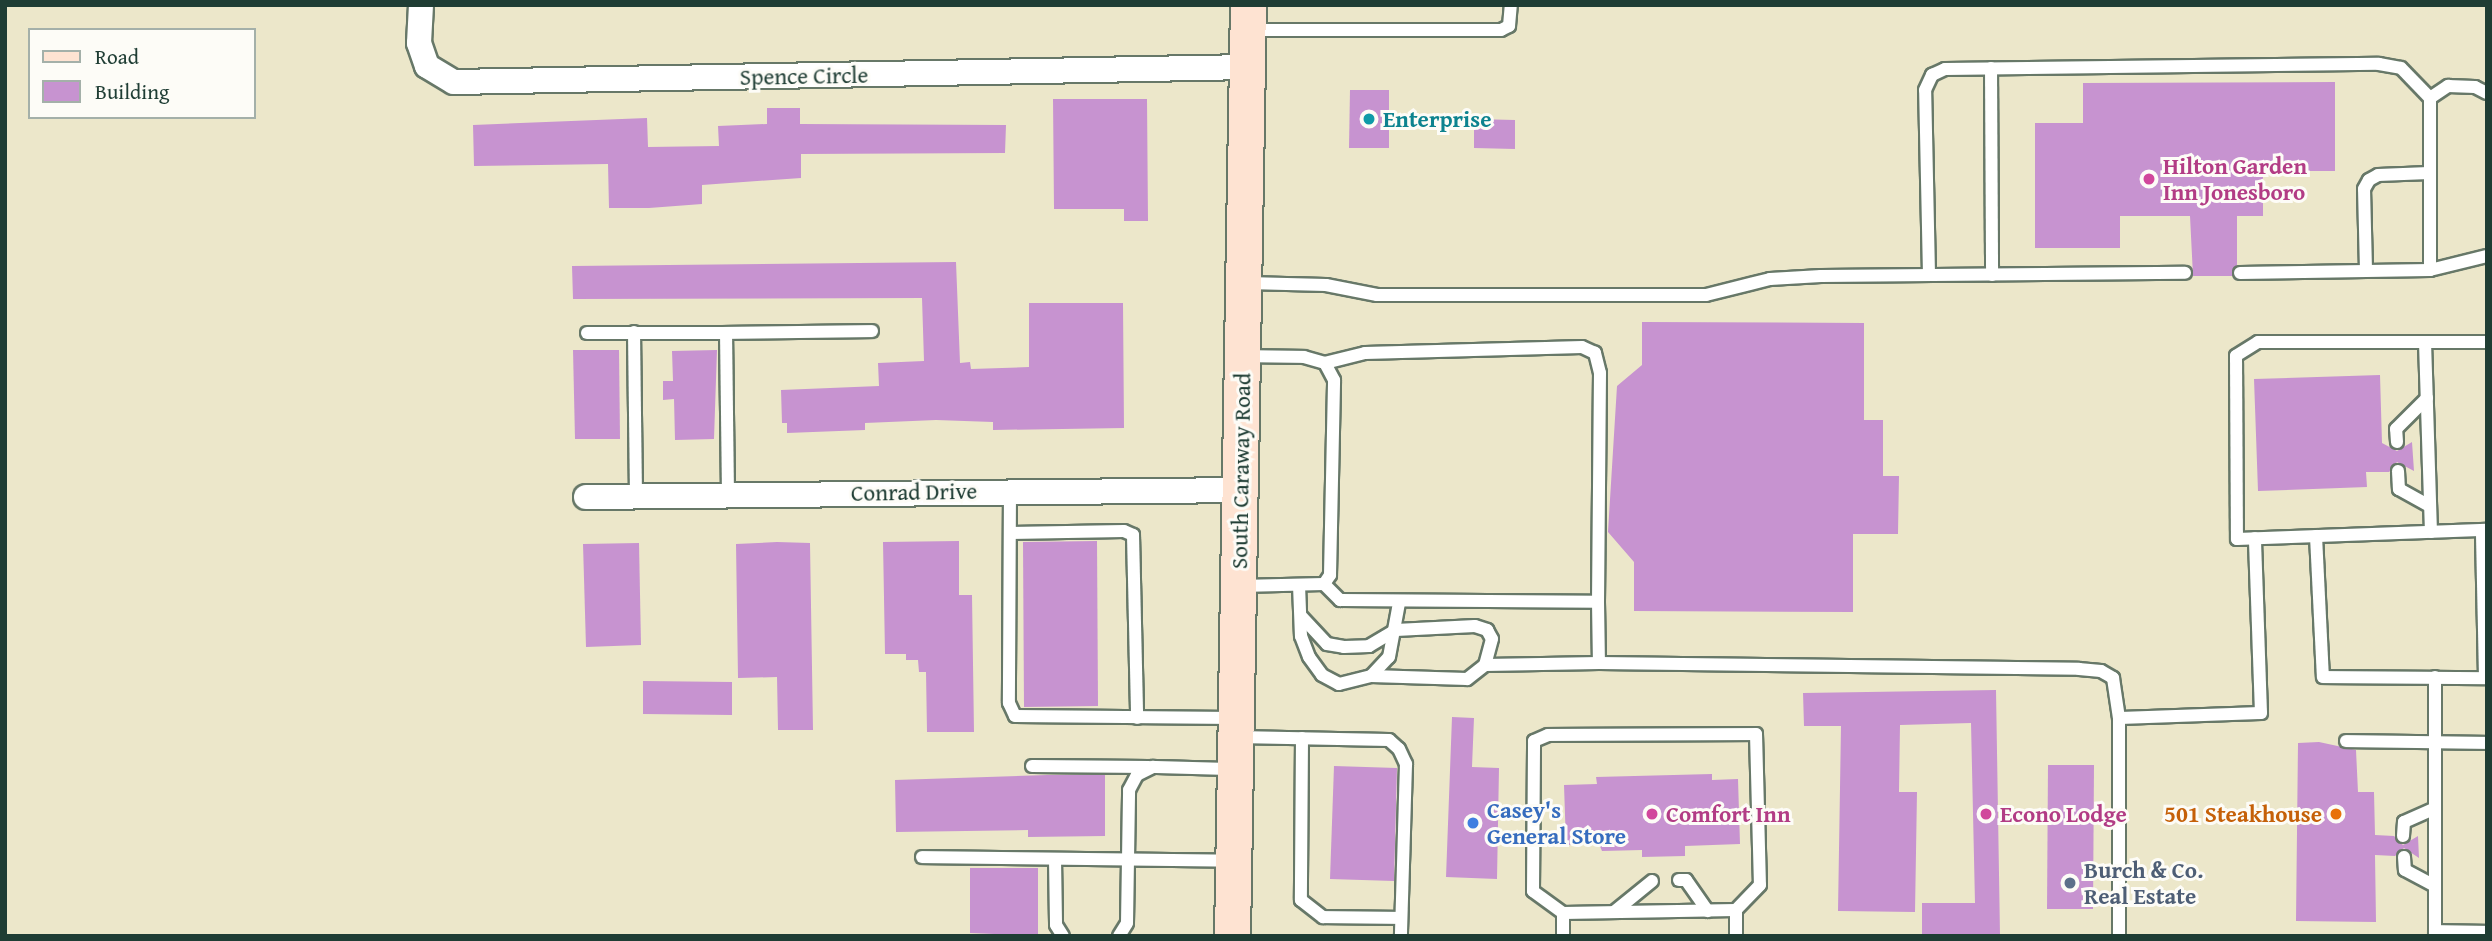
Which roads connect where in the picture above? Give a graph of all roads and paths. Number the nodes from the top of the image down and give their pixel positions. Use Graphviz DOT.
graph roads {
  1 [pos="421,5"];
  2 [pos="1511,5"];
  3 [pos="1248,18"];
  4 [pos="1248,66"];
  5 [pos="1991,68"];
  6 [pos="2487,93"];
  7 [pos="2430,98"];
  8 [pos="2429,173"];
  9 [pos="2487,256"];
  10 [pos="2366,270"];
  11 [pos="2430,270"];
  12 [pos="2185,273"];
  13 [pos="2241,273"];
  14 [pos="1929,275"];
  15 [pos="1993,275"];
  16 [pos="1244,283"];
  17 [pos="872,331"];
  18 [pos="634,332"];
  19 [pos="726,332"];
  20 [pos="587,333"];
  21 [pos="2425,342"];
  22 [pos="2487,342"];
  23 [pos="2487,350"];
  24 [pos="1243,356"];
  25 [pos="1325,363"];
  26 [pos="2427,398"];
  27 [pos="2397,442"];
  28 [pos="2398,471"];
  29 [pos="1010,490"];
  30 [pos="1241,490"];
  31 [pos="728,495"];
  32 [pos="636,496"];
  33 [pos="586,497"];
  34 [pos="2430,506"];
  35 [pos="2484,531"];
  36 [pos="2431,532"];
  37 [pos="1010,533"];
  38 [pos="2316,536"];
  39 [pos="2255,538"];
  40 [pos="1324,584"];
  41 [pos="1300,585"];
  42 [pos="1239,586"];
  43 [pos="1598,602"];
  44 [pos="1399,603"];
  45 [pos="1301,616"];
  46 [pos="1396,630"];
  47 [pos="1599,663"];
  48 [pos="1485,665"];
  49 [pos="1371,676"];
  50 [pos="2435,677"];
  51 [pos="1137,718"];
  52 [pos="2119,718"];
  53 [pos="1302,738"];
  54 [pos="1236,741"];
  55 [pos="2346,741"];
  56 [pos="2435,742"];
  57 [pos="2487,743"];
  58 [pos="1032,766"];
  59 [pos="1153,767"];
  60 [pos="2435,808"];
  61 [pos="2403,836"];
  62 [pos="922,857"];
  63 [pos="2404,857"];
  64 [pos="1055,859"];
  65 [pos="1128,860"];
  66 [pos="1234,861"];
  67 [pos="1679,880"];
  68 [pos="1652,881"];
  69 [pos="2435,886"];
  70 [pos="1736,910"];
  71 [pos="1709,911"];
  72 [pos="1614,912"];
  73 [pos="1563,913"];
  74 [pos="1401,918"];
  75 [pos="2487,932"];
  76 [pos="2435,934"];
  77 [pos="1063,936"];
  78 [pos="1119,936"];
  79 [pos="1232,936"];
  80 [pos="1401,936"];
  81 [pos="1563,936"];
  82 [pos="1736,936"];
  83 [pos="2119,936"];
  1 -- 4 [label="street, Spence Circle"];
  2 -- 3 [label="lane"];
  3 -- 4 [label="main road, South Caraway Road"];
  4 -- 16 [label="main road, South Caraway Road"];
  5 -- 7 [label="lane"];
  5 -- 14 [label="lane"];
  5 -- 15 [label="lane"];
  6 -- 7 [label="lane"];
  7 -- 8 [label="lane"];
  8 -- 10 [label="lane"];
  8 -- 11 [label="lane"];
  9 -- 11 [label="lane"];
  10 -- 11 [label="lane"];
  10 -- 13 [label="lane"];
  12 -- 15 [label="lane"];
  14 -- 15 [label="lane"];
  14 -- 16 [label="lane"];
  16 -- 24 [label="main road, South Caraway Road"];
  17 -- 19 [label="lane"];
  18 -- 19 [label="lane"];
  18 -- 20 [label="lane"];
  18 -- 32 [label="lane"];
  19 -- 31 [label="lane"];
  21 -- 22 [label="lane"];
  21 -- 26 [label="lane"];
  21 -- 39 [label="lane"];
  22 -- 23 [label="lane"];
  24 -- 25 [label="lane"];
  24 -- 30 [label="main road, South Caraway Road"];
  25 -- 40 [label="lane"];
  25 -- 43 [label="lane"];
  26 -- 27 [label="lane"];
  26 -- 34 [label="lane"];
  28 -- 34 [label="lane"];
  29 -- 30 [label="street, Conrad Drive"];
  29 -- 31 [label="street, Conrad Drive"];
  29 -- 37 [label="lane"];
  30 -- 42 [label="main road, South Caraway Road"];
  31 -- 32 [label="street, Conrad Drive"];
  32 -- 33 [label="street, Conrad Drive"];
  34 -- 36 [label="lane"];
  35 -- 36 [label="lane"];
  35 -- 50 [label="lane"];
  36 -- 38 [label="lane"];
  37 -- 51 [label="lane"];
  37 -- 51 [label="lane"];
  38 -- 39 [label="lane"];
  38 -- 50 [label="lane"];
  39 -- 52 [label="lane"];
  40 -- 41 [label="lane"];
  40 -- 44 [label="lane"];
  41 -- 42 [label="lane"];
  41 -- 45 [label="lane"];
  42 -- 54 [label="main road, South Caraway Road"];
  43 -- 44 [label="lane"];
  43 -- 47 [label="lane"];
  44 -- 46 [label="lane"];
  45 -- 46 [label="lane"];
  45 -- 49 [label="lane"];
  46 -- 48 [label="lane"];
  46 -- 49 [label="lane"];
  47 -- 48 [label="lane"];
  47 -- 52 [label="lane"];
  48 -- 49 [label="lane"];
  50 -- 56 [label="lane"];
  51 -- 54 [label="lane"];
  52 -- 83 [label="lane"];
  53 -- 54 [label="lane"];
  53 -- 74 [label="lane"];
  53 -- 74 [label="lane"];
  54 -- 59 [label="lane"];
  54 -- 66 [label="main road, South Caraway Road"];
  55 -- 56 [label="lane"];
  56 -- 57 [label="lane"];
  56 -- 60 [label="lane"];
  58 -- 59 [label="lane"];
  59 -- 65 [label="lane"];
  60 -- 61 [label="lane"];
  60 -- 69 [label="lane"];
  62 -- 64 [label="lane"];
  63 -- 69 [label="lane"];
  64 -- 65 [label="lane"];
  64 -- 77 [label="lane"];
  65 -- 66 [label="lane"];
  65 -- 78 [label="lane"];
  66 -- 79 [label="main road, South Caraway Road"];
  67 -- 71 [label="lane"];
  68 -- 72 [label="lane"];
  69 -- 76 [label="lane"];
  70 -- 71 [label="lane"];
  70 -- 73 [label="lane"];
  70 -- 82 [label="lane"];
  71 -- 72 [label="lane"];
  72 -- 73 [label="lane"];
  73 -- 81 [label="lane"];
  74 -- 80 [label="lane"];
  75 -- 76 [label="lane"];
}
